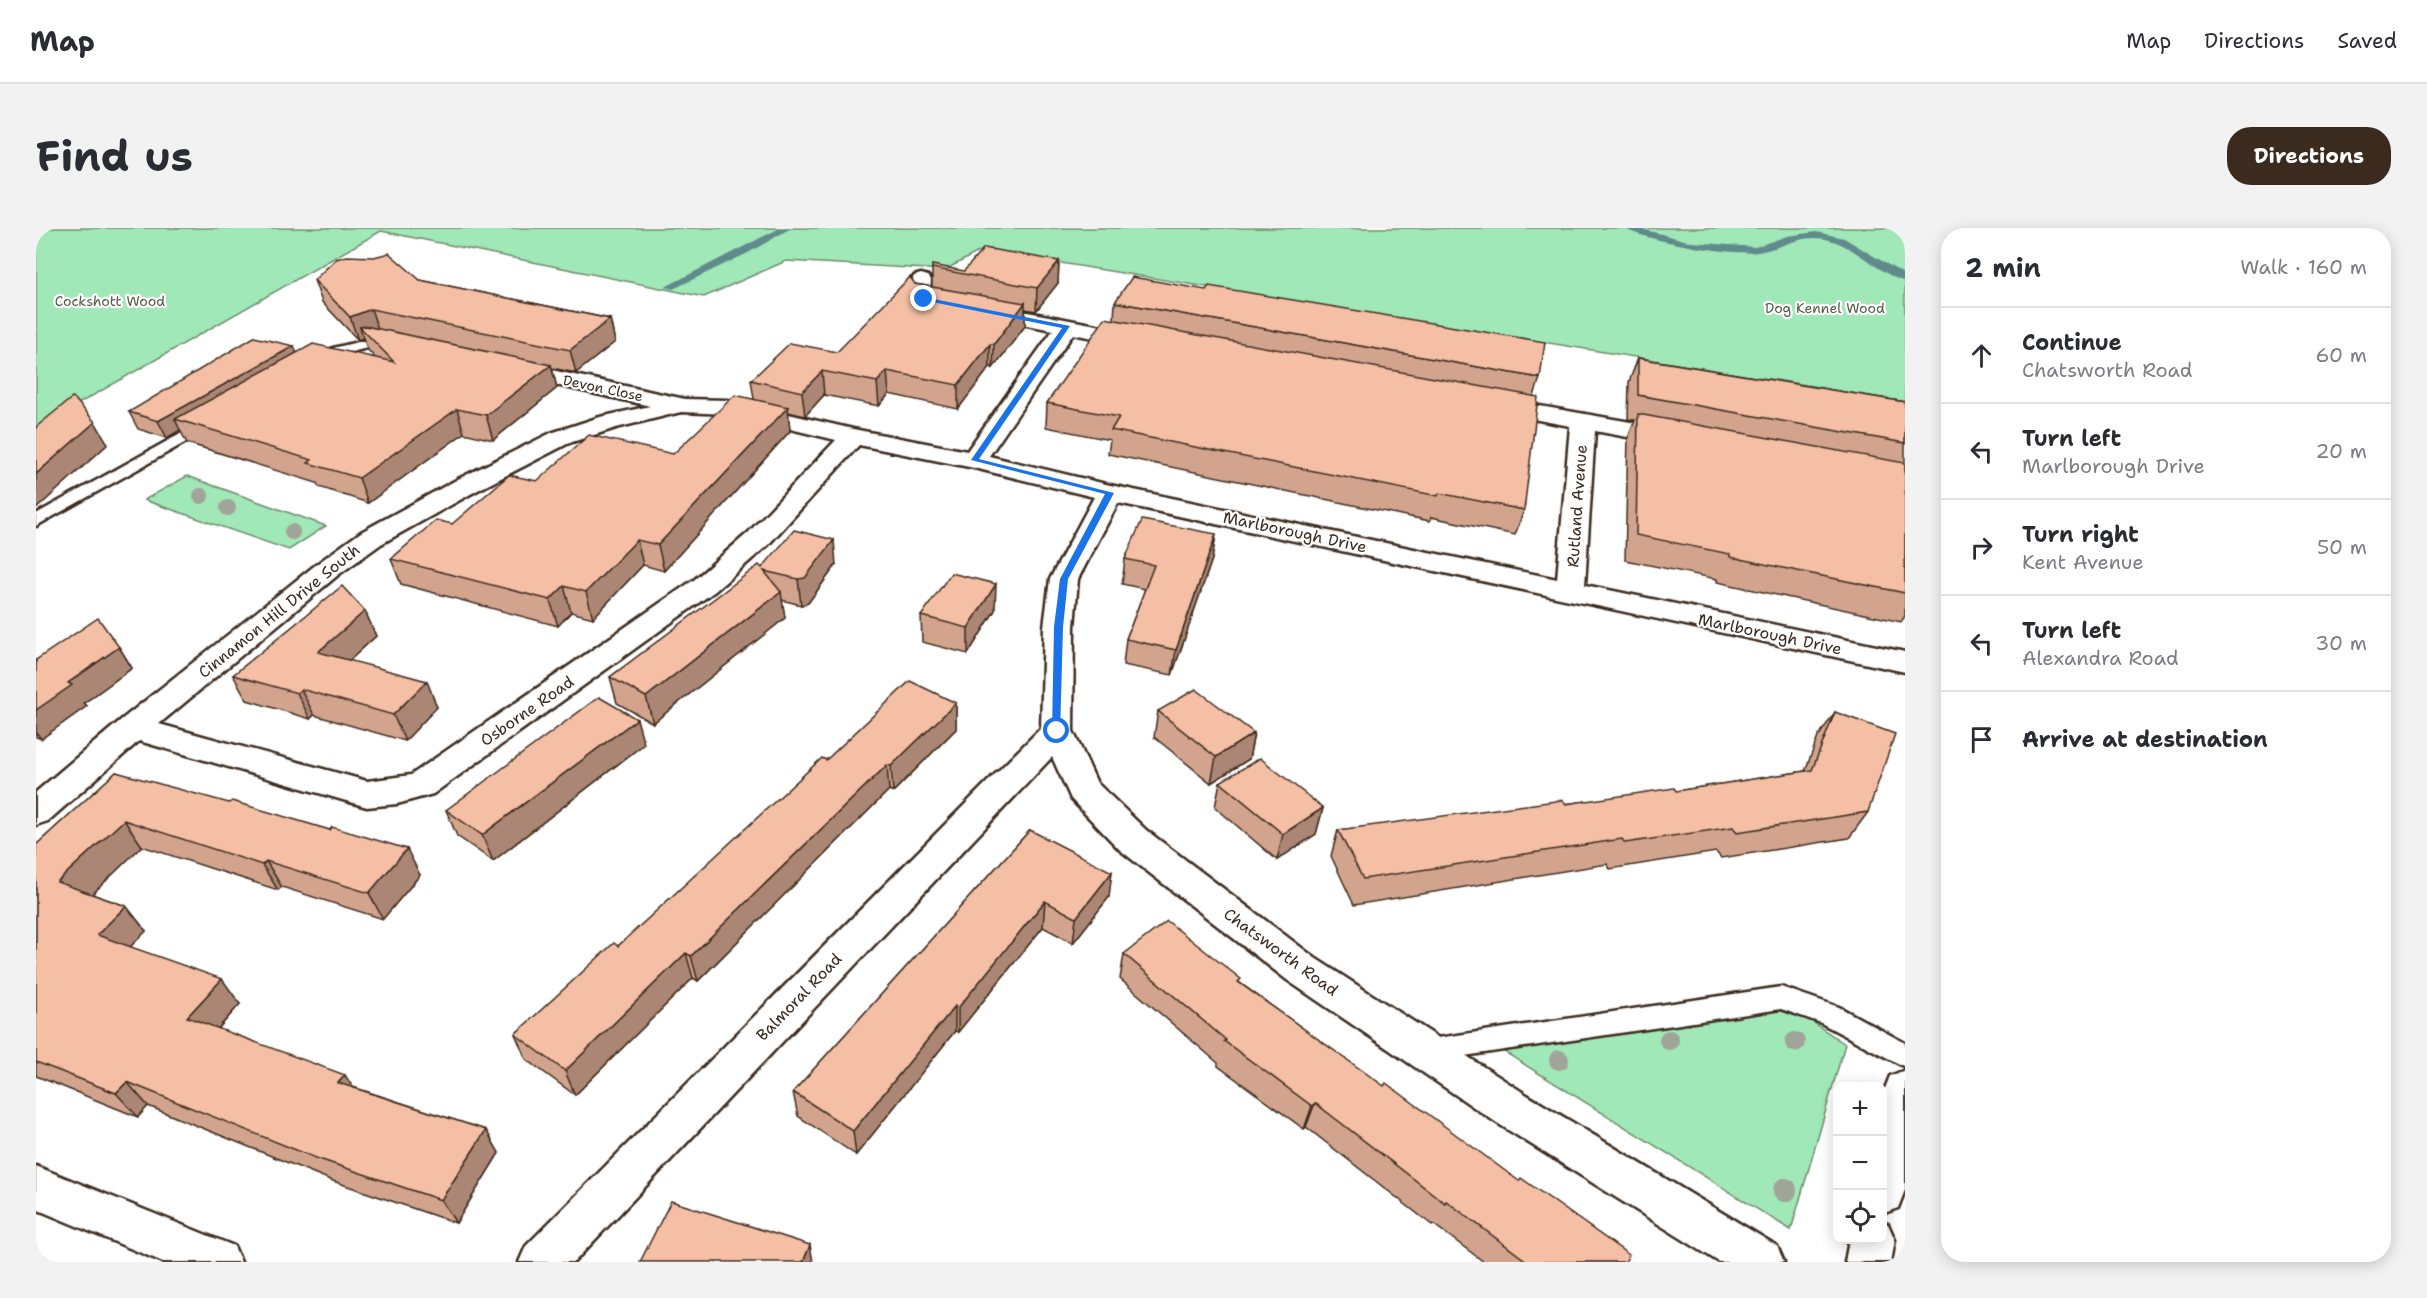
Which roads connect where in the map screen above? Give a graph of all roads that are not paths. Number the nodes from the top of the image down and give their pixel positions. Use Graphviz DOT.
graph roads {
  1 [pos="921,280"];
  2 [pos="1066,326"];
  3 [pos="379,341"];
  4 [pos="1160,344"];
  5 [pos="402,345"];
  6 [pos="494,365"];
  7 [pos="300,371"];
  8 [pos="1478,402"];
  9 [pos="685,406"];
  10 [pos="219,417"];
  11 [pos="1583,421"];
  12 [pos="853,436"];
  13 [pos="1698,442"];
  14 [pos="974,460"];
  15 [pos="1110,493"];
  16 [pos="36,521"];
  17 [pos="1570,591"];
  18 [pos="1905,662"];
  19 [pos="133,729"];
  20 [pos="1057,731"];
  21 [pos="36,812"];
  22 [pos="1424,1051"];
  23 [pos="1905,1056"];
  24 [pos="1905,1089"];
  25 [pos="36,1187"];
  26 [pos="1883,1190"];
  27 [pos="1871,1244"];
  28 [pos="218,1262"];
  29 [pos="542,1262"];
  30 [pos="1761,1262"];
  31 [pos="1868,1262"];
  1 -- 2 [label="street"];
  2 -- 4 [label="street"];
  2 -- 14 [label="street"];
  3 -- 5 [label="street"];
  3 -- 7 [label="lane"];
  6 -- 9 [label="street, Devon Close"];
  8 -- 11 [label="street"];
  9 -- 12 [label="street, Marlborough Drive"];
  9 -- 19 [label="street, Cinnamon Hill Drive South"];
  10 -- 16 [label="lane"];
  11 -- 13 [label="street"];
  11 -- 17 [label="street, Rutland Avenue"];
  12 -- 14 [label="street, Marlborough Drive"];
  12 -- 19 [label="street, Osborne Road"];
  14 -- 15 [label="street, Marlborough Drive"];
  15 -- 17 [label="street, Marlborough Drive"];
  15 -- 20 [label="street, Chatsworth Road"];
  17 -- 18 [label="street, Marlborough Drive"];
  19 -- 21 [label="street, Cinnamon Hill Drive South"];
  20 -- 22 [label="street, Chatsworth Road"];
  20 -- 29 [label="street, Balmoral Road"];
  22 -- 23 [label="lane"];
  22 -- 30 [label="street, Chatsworth Road"];
  24 -- 26 [label="street"];
  25 -- 28 [label="street"];
  27 -- 31 [label="street"];
}
